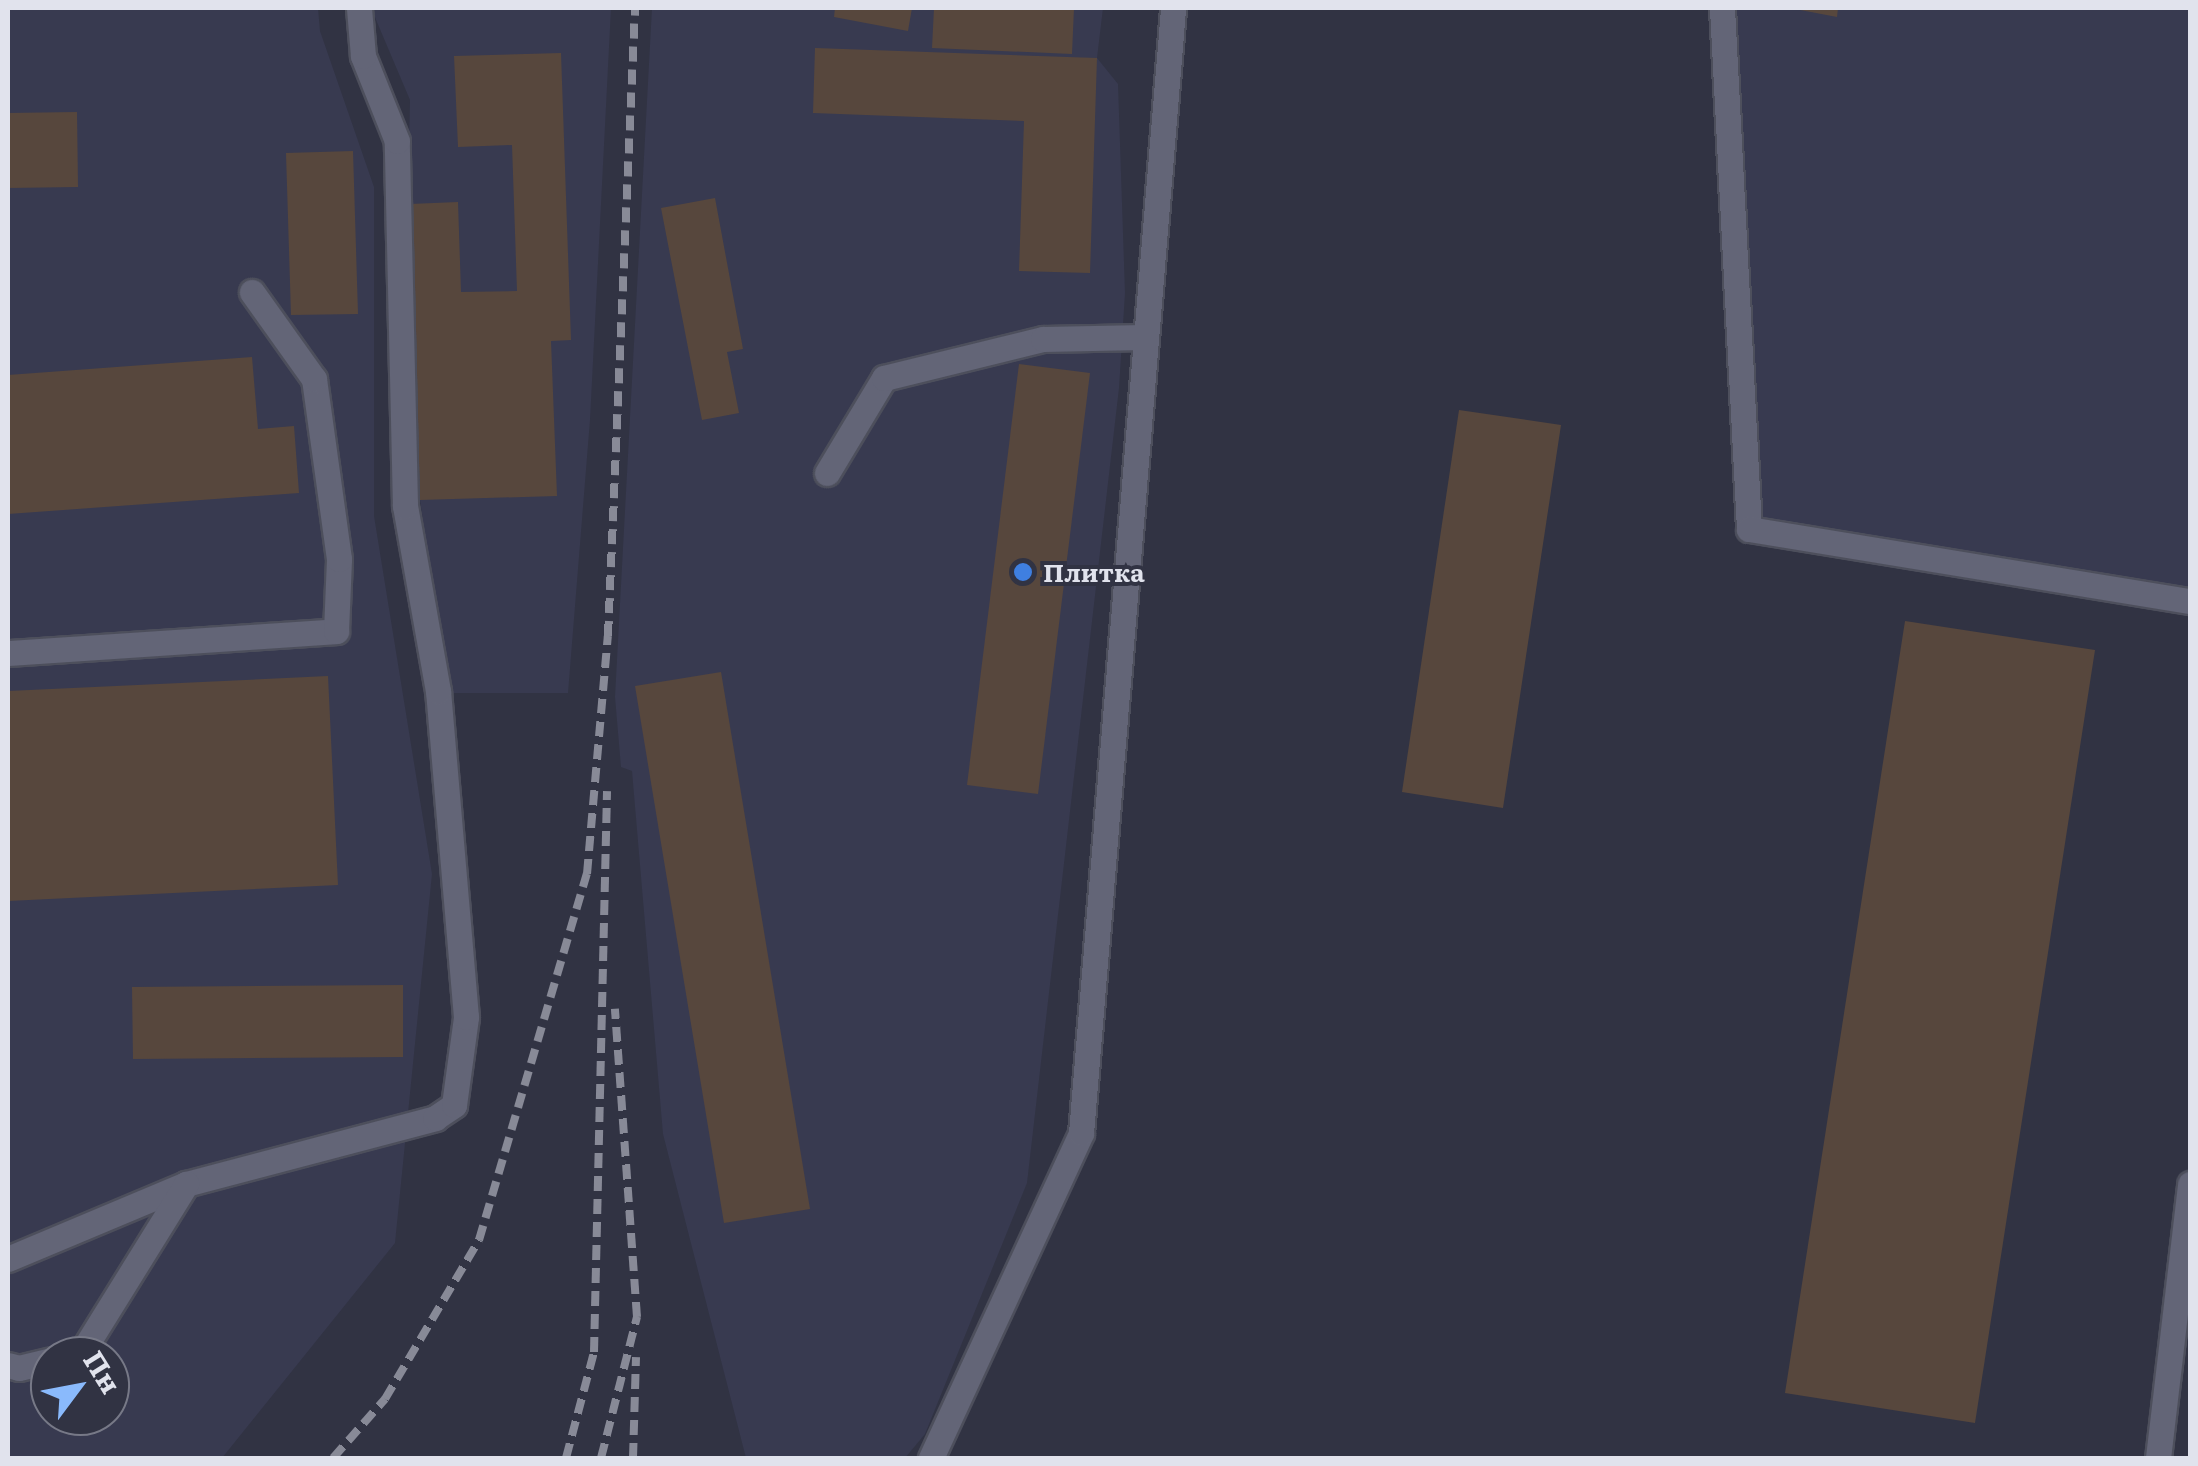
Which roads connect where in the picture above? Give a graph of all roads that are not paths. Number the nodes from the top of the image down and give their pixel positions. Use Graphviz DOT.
graph roads {
  1 [pos="360,8"];
  2 [pos="1173,8"];
  3 [pos="1722,8"];
  4 [pos="252,292"];
  5 [pos="1144,337"];
  6 [pos="827,473"];
  7 [pos="2190,601"];
  8 [pos="8,653"];
  9 [pos="186,1184"];
  10 [pos="2190,1184"];
  11 [pos="8,1259"];
  12 [pos="92,1336"];
  13 [pos="931,1458"];
  14 [pos="2158,1458"];
  1 -- 9 [label="lane"];
  2 -- 5 [label="lane"];
  3 -- 7 [label="lane"];
  4 -- 8 [label="lane"];
  5 -- 6 [label="lane"];
  5 -- 13 [label="lane"];
  9 -- 11 [label="lane"];
  9 -- 12 [label="lane"];
  10 -- 14 [label="lane"];
}
